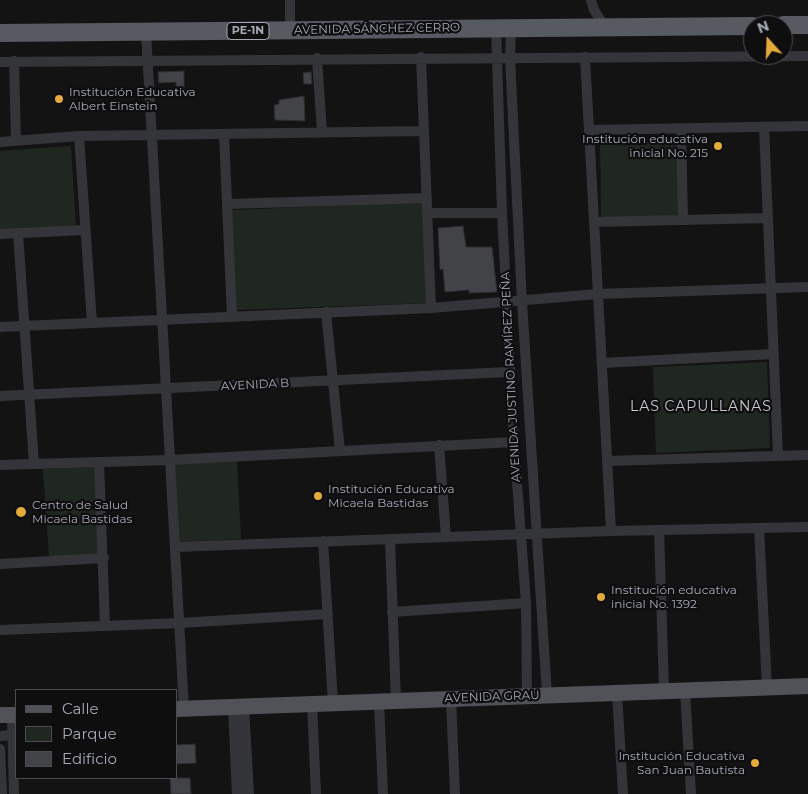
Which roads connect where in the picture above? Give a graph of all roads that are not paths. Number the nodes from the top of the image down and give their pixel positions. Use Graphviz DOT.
graph roads {
  1 [pos="290,0"];
  2 [pos="591,0"];
  3 [pos="808,25"];
  4 [pos="743,26"];
  5 [pos="793,26"];
  6 [pos="605,27"];
  7 [pos="503,28"];
  8 [pos="290,30"];
  9 [pos="146,32"];
  10 [pos="0,33"];
  11 [pos="808,56"];
  12 [pos="421,57"];
  13 [pos="585,57"];
  14 [pos="317,58"];
  15 [pos="495,58"];
  16 [pos="510,58"];
  17 [pos="147,60"];
  18 [pos="14,61"];
  19 [pos="0,62"];
  20 [pos="808,126"];
  21 [pos="764,127"];
  22 [pos="681,128"];
  23 [pos="589,130"];
  24 [pos="424,131"];
  25 [pos="322,132"];
  26 [pos="224,134"];
  27 [pos="152,135"];
  28 [pos="79,136"];
  29 [pos="16,141"];
  30 [pos="0,142"];
  31 [pos="427,198"];
  32 [pos="227,204"];
  33 [pos="428,213"];
  34 [pos="502,213"];
  35 [pos="768,218"];
  36 [pos="683,220"];
  37 [pos="594,222"];
  38 [pos="85,230"];
  39 [pos="18,233"];
  40 [pos="0,234"];
  41 [pos="808,286"];
  42 [pos="770,289"];
  43 [pos="598,294"];
  44 [pos="522,302"];
  45 [pos="507,303"];
  46 [pos="431,308"];
  47 [pos="326,312"];
  48 [pos="232,316"];
  49 [pos="162,320"];
  50 [pos="92,323"];
  51 [pos="24,326"];
  52 [pos="0,327"];
  53 [pos="773,354"];
  54 [pos="602,363"];
  55 [pos="509,372"];
  56 [pos="334,381"];
  57 [pos="166,389"];
  58 [pos="28,395"];
  59 [pos="0,396"];
  60 [pos="514,442"];
  61 [pos="439,445"];
  62 [pos="340,451"];
  63 [pos="808,455"];
  64 [pos="778,456"];
  65 [pos="170,460"];
  66 [pos="100,462"];
  67 [pos="607,462"];
  68 [pos="34,464"];
  69 [pos="0,465"];
  70 [pos="808,527"];
  71 [pos="759,528"];
  72 [pos="659,530"];
  73 [pos="611,531"];
  74 [pos="535,535"];
  75 [pos="446,536"];
  76 [pos="521,536"];
  77 [pos="390,539"];
  78 [pos="322,542"];
  79 [pos="175,547"];
  80 [pos="104,558"];
  81 [pos="0,564"];
  82 [pos="526,603"];
  83 [pos="392,612"];
  84 [pos="328,614"];
  85 [pos="180,623"];
  86 [pos="105,626"];
  87 [pos="0,630"];
  88 [pos="808,686"];
  89 [pos="767,687"];
  90 [pos="685,690"];
  91 [pos="664,691"];
  92 [pos="617,693"];
  93 [pos="528,695"];
  94 [pos="547,695"];
  95 [pos="451,699"];
  96 [pos="396,701"];
  97 [pos="379,702"];
  98 [pos="333,703"];
  99 [pos="312,704"];
  100 [pos="239,706"];
  101 [pos="180,709"];
  102 [pos="9,715"];
  103 [pos="12,735"];
  104 [pos="0,736"];
  105 [pos="0,749"];
  106 [pos="2,794"];
  107 [pos="14,794"];
  108 [pos="238,794"];
  109 [pos="248,794"];
  110 [pos="316,794"];
  111 [pos="383,794"];
  112 [pos="455,794"];
  113 [pos="622,794"];
  114 [pos="691,794"];
  1 -- 8 [label="street"];
  2 -- 6 [label="street"];
  3 -- 5 [label="highway"];
  4 -- 6 [label="highway, AVENIDA SÁNCHEZ CERRO / PE-1N"];
  6 -- 7 [label="highway, AVENIDA SÁNCHEZ CERRO / PE-1N"];
  7 -- 8 [label="highway, AVENIDA SÁNCHEZ CERRO / PE-1N"];
  7 -- 15 [label="street, AVENIDA JUSTINO RAMÍREZ PEÑA"];
  7 -- 16 [label="street, AVENIDA JUSTINO RAMÍREZ PEÑA"];
  8 -- 9 [label="highway, AVENIDA SÁNCHEZ CERRO / PE-1N"];
  9 -- 10 [label="highway, AVENIDA SÁNCHEZ CERRO / PE-1N"];
  9 -- 17 [label="street"];
  11 -- 13 [label="street"];
  12 -- 14 [label="street"];
  12 -- 15 [label="street"];
  12 -- 24 [label="street"];
  13 -- 16 [label="street"];
  13 -- 23 [label="street"];
  14 -- 17 [label="street"];
  14 -- 25 [label="street"];
  15 -- 16 [label="street"];
  15 -- 34 [label="street, AVENIDA JUSTINO RAMÍREZ PEÑA"];
  16 -- 44 [label="street, AVENIDA JUSTINO RAMÍREZ PEÑA"];
  17 -- 18 [label="street"];
  17 -- 27 [label="street"];
  18 -- 19 [label="street"];
  18 -- 29 [label="street"];
  20 -- 21 [label="street"];
  21 -- 22 [label="street"];
  21 -- 35 [label="street"];
  22 -- 23 [label="street"];
  22 -- 36 [label="street"];
  23 -- 37 [label="street"];
  24 -- 25 [label="street"];
  24 -- 31 [label="street"];
  25 -- 26 [label="street"];
  26 -- 27 [label="street"];
  26 -- 32 [label="street"];
  27 -- 28 [label="street"];
  27 -- 49 [label="street"];
  28 -- 29 [label="street"];
  28 -- 38 [label="street"];
  29 -- 30 [label="street"];
  31 -- 32 [label="street"];
  31 -- 33 [label="street"];
  32 -- 48 [label="street"];
  33 -- 34 [label="street"];
  33 -- 46 [label="street"];
  34 -- 45 [label="street, AVENIDA JUSTINO RAMÍREZ PEÑA"];
  35 -- 36 [label="street"];
  35 -- 42 [label="street"];
  36 -- 37 [label="street"];
  37 -- 43 [label="street"];
  38 -- 39 [label="street"];
  38 -- 50 [label="street"];
  39 -- 40 [label="street"];
  39 -- 51 [label="street"];
  41 -- 42 [label="street"];
  42 -- 43 [label="street"];
  42 -- 53 [label="street"];
  43 -- 44 [label="street"];
  43 -- 54 [label="street"];
  44 -- 45 [label="street"];
  44 -- 74 [label="street, AVENIDA JUSTINO RAMÍREZ PEÑA"];
  45 -- 46 [label="street"];
  45 -- 55 [label="street, AVENIDA JUSTINO RAMÍREZ PEÑA"];
  46 -- 47 [label="street"];
  47 -- 48 [label="street"];
  47 -- 56 [label="street"];
  48 -- 49 [label="street"];
  49 -- 50 [label="street"];
  49 -- 57 [label="street"];
  50 -- 51 [label="street"];
  51 -- 52 [label="street"];
  51 -- 58 [label="street"];
  53 -- 54 [label="street"];
  53 -- 64 [label="street"];
  54 -- 67 [label="street"];
  55 -- 56 [label="street, AVENIDA B"];
  55 -- 60 [label="street, AVENIDA JUSTINO RAMÍREZ PEÑA"];
  56 -- 57 [label="street, AVENIDA B"];
  56 -- 62 [label="street"];
  57 -- 58 [label="street, AVENIDA B"];
  57 -- 65 [label="street"];
  58 -- 59 [label="street, AVENIDA B"];
  58 -- 68 [label="street"];
  60 -- 61 [label="street"];
  60 -- 76 [label="street, AVENIDA JUSTINO RAMÍREZ PEÑA"];
  61 -- 62 [label="street"];
  61 -- 75 [label="street"];
  62 -- 65 [label="street"];
  63 -- 64 [label="street"];
  64 -- 67 [label="street"];
  65 -- 66 [label="street"];
  65 -- 79 [label="street"];
  66 -- 68 [label="street"];
  66 -- 80 [label="street"];
  67 -- 73 [label="street"];
  68 -- 69 [label="street"];
  70 -- 71 [label="street"];
  71 -- 72 [label="street"];
  71 -- 89 [label="street"];
  72 -- 73 [label="street"];
  72 -- 91 [label="street"];
  73 -- 74 [label="street"];
  74 -- 76 [label="street"];
  74 -- 94 [label="street, AVENIDA JUSTINO RAMÍREZ PEÑA"];
  75 -- 76 [label="street"];
  75 -- 77 [label="street"];
  76 -- 82 [label="street, AVENIDA JUSTINO RAMÍREZ PEÑA"];
  77 -- 78 [label="street"];
  77 -- 83 [label="street"];
  78 -- 79 [label="street"];
  78 -- 84 [label="street"];
  79 -- 85 [label="street"];
  80 -- 81 [label="street"];
  80 -- 86 [label="street"];
  82 -- 83 [label="street"];
  82 -- 93 [label="street, AVENIDA JUSTINO RAMÍREZ PEÑA"];
  83 -- 96 [label="street"];
  84 -- 85 [label="street"];
  84 -- 98 [label="street"];
  85 -- 86 [label="street"];
  85 -- 101 [label="street"];
  86 -- 87 [label="street"];
  88 -- 89 [label="main road, AVENIDA GRAU"];
  89 -- 90 [label="main road, AVENIDA GRAU"];
  90 -- 91 [label="main road, AVENIDA GRAU"];
  90 -- 114 [label="street"];
  91 -- 92 [label="main road, AVENIDA GRAU"];
  92 -- 94 [label="main road, AVENIDA GRAU"];
  92 -- 113 [label="street"];
  93 -- 94 [label="main road, AVENIDA GRAU"];
  93 -- 95 [label="main road, AVENIDA GRAU"];
  95 -- 96 [label="main road, AVENIDA GRAU"];
  95 -- 112 [label="street"];
  96 -- 97 [label="main road, AVENIDA GRAU"];
  97 -- 98 [label="main road, AVENIDA GRAU"];
  97 -- 111 [label="street"];
  98 -- 99 [label="main road, AVENIDA GRAU"];
  99 -- 100 [label="main road, AVENIDA GRAU"];
  99 -- 110 [label="street"];
  100 -- 101 [label="main road, AVENIDA GRAU"];
  100 -- 108 [label="street"];
  100 -- 109 [label="street"];
  102 -- 103 [label="street"];
  103 -- 104 [label="street"];
  103 -- 107 [label="street"];
  105 -- 106 [label="street"];
}
